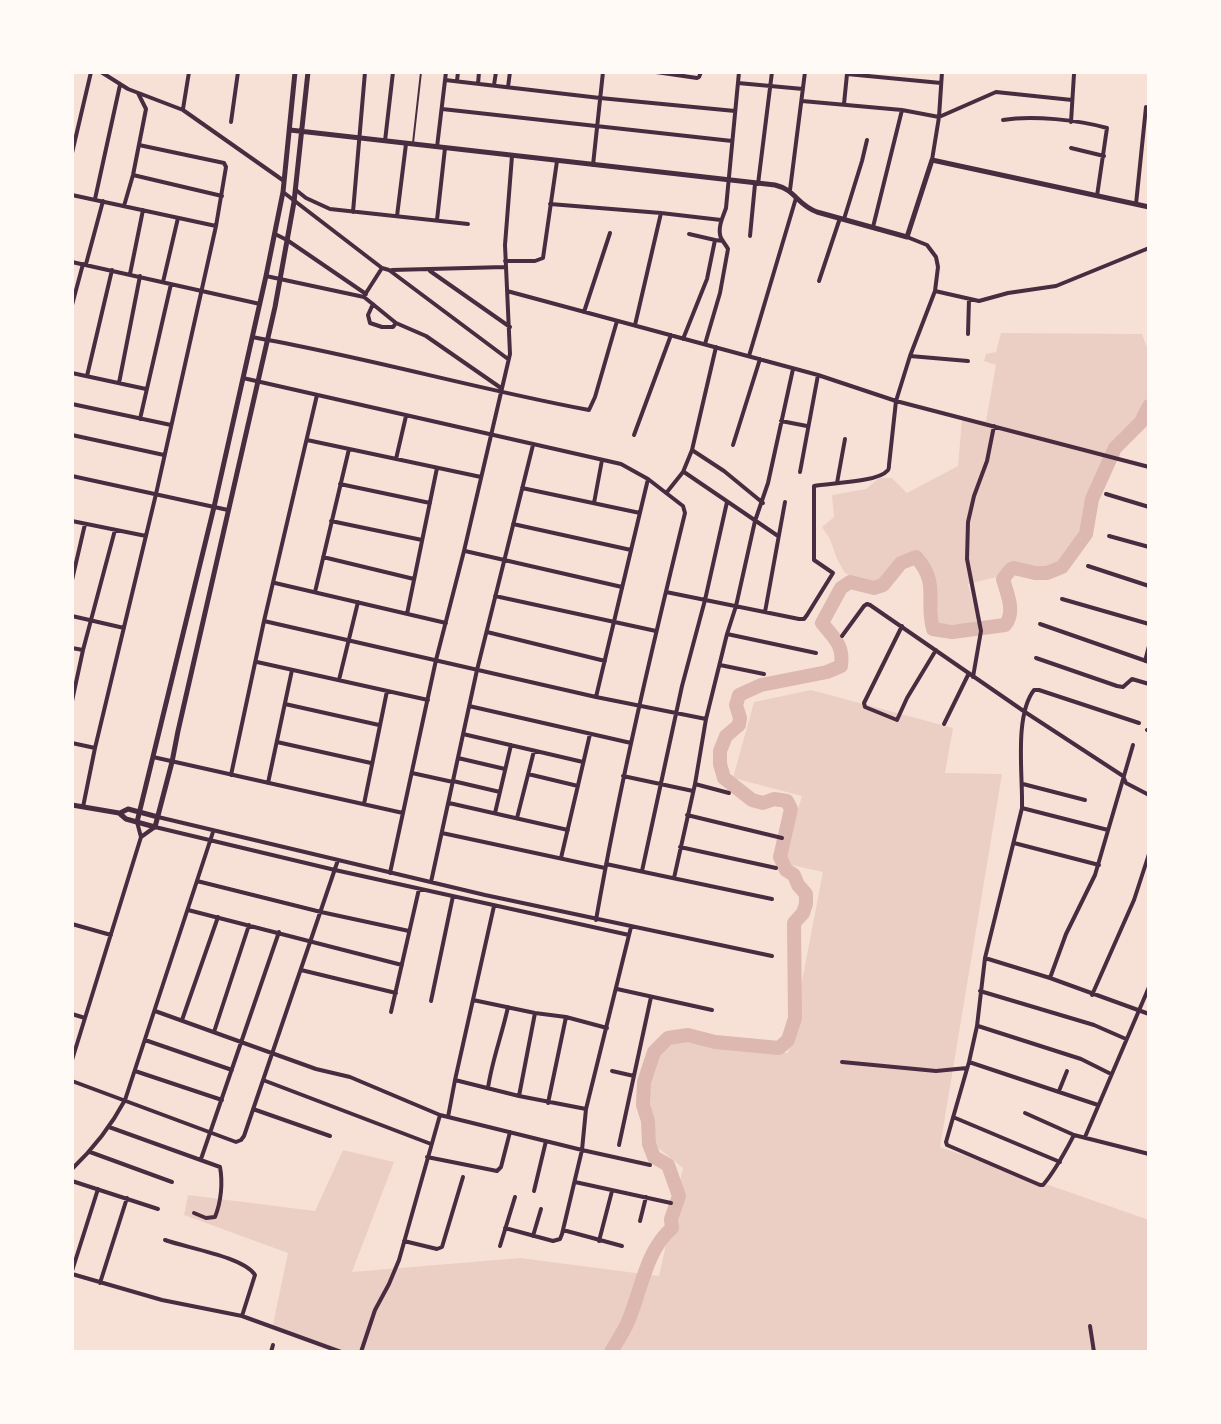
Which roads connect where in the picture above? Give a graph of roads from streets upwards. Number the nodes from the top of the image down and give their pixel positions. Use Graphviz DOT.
graph roads {
  1 [pos="91,72"];
  2 [pos="101,72"];
  3 [pos="189,72"];
  4 [pos="238,72"];
  5 [pos="295,72"];
  6 [pos="308,72"];
  7 [pos="365,72"];
  8 [pos="393,72"];
  9 [pos="446,72"];
  10 [pos="458,72"];
  11 [pos="479,72"];
  12 [pos="496,72"];
  13 [pos="510,72"];
  14 [pos="603,72"];
  15 [pos="656,72"];
  16 [pos="739,72"];
  17 [pos="772,72"];
  18 [pos="805,72"];
  19 [pos="942,72"];
  20 [pos="667,73"];
  21 [pos="701,73"];
  22 [pos="847,73"];
  23 [pos="1074,74"];
  24 [pos="445,80"];
  25 [pos="457,81"];
  26 [pos="738,83"];
  27 [pos="941,83"];
  28 [pos="478,84"];
  29 [pos="120,85"];
  30 [pos="494,85"];
  31 [pos="770,86"];
  32 [pos="508,87"];
  33 [pos="803,89"];
  34 [pos="138,93"];
  35 [pos="600,98"];
  36 [pos="1072,100"];
  37 [pos="802,101"];
  38 [pos="844,104"];
  39 [pos="1146,107"];
  40 [pos="442,109"];
  41 [pos="183,110"];
  42 [pos="902,110"];
  43 [pos="735,111"];
  44 [pos="939,117"];
  45 [pos="1003,120"];
  46 [pos="231,122"];
  47 [pos="1071,122"];
  48 [pos="596,127"];
  49 [pos="290,130"];
  50 [pos="302,132"];
  51 [pos="359,139"];
  52 [pos="867,140"];
  53 [pos="385,141"];
  54 [pos="732,141"];
  55 [pos="409,144"];
  56 [pos="139,145"];
  57 [pos="437,147"];
  58 [pos="445,148"];
  59 [pos="1071,148"];
  60 [pos="72,153"];
  61 [pos="512,156"];
  62 [pos="1104,156"];
  63 [pos="932,160"];
  64 [pos="557,161"];
  65 [pos="593,165"];
  66 [pos="133,175"];
  67 [pos="284,181"];
  68 [pos="728,181"];
  69 [pos="757,184"];
  70 [pos="296,190"];
  71 [pos="790,190"];
  72 [pos="283,192"];
  73 [pos="72,195"];
  74 [pos="222,196"];
  75 [pos="1097,196"];
  76 [pos="796,198"];
  77 [pos="95,200"];
  78 [pos="103,201"];
  79 [pos="294,202"];
  80 [pos="550,204"];
  81 [pos="1136,204"];
  82 [pos="124,206"];
  83 [pos="1149,207"];
  84 [pos="143,210"];
  85 [pos="353,212"];
  86 [pos="661,213"];
  87 [pos="397,216"];
  88 [pos="178,218"];
  89 [pos="842,218"];
  90 [pos="437,220"];
  91 [pos="721,220"];
  92 [pos="468,224"];
  93 [pos="216,226"];
  94 [pos="873,227"];
  95 [pos="610,233"];
  96 [pos="275,234"];
  97 [pos="689,234"];
  98 [pos="750,236"];
  99 [pos="907,237"];
  100 [pos="287,240"];
  101 [pos="715,240"];
  102 [pos="723,241"];
  103 [pos="1149,248"];
  104 [pos="72,262"];
  105 [pos="84,264"];
  106 [pos="505,264"];
  107 [pos="386,269"];
  108 [pos="112,270"];
  109 [pos="429,270"];
  110 [pos="130,274"];
  111 [pos="140,276"];
  112 [pos="266,276"];
  113 [pos="280,279"];
  114 [pos="819,281"];
  115 [pos="162,282"];
  116 [pos="171,284"];
  117 [pos="202,291"];
  118 [pos="507,291"];
  119 [pos="935,291"];
  120 [pos="365,296"];
  121 [pos="969,299"];
  122 [pos="260,304"];
  123 [pos="373,304"];
  124 [pos="72,305"];
  125 [pos="584,312"];
  126 [pos="617,321"];
  127 [pos="396,323"];
  128 [pos="635,325"];
  129 [pos="510,327"];
  130 [pos="968,334"];
  131 [pos="671,335"];
  132 [pos="252,337"];
  133 [pos="683,339"];
  134 [pos="268,340"];
  135 [pos="705,344"];
  136 [pos="716,347"];
  137 [pos="749,356"];
  138 [pos="910,356"];
  139 [pos="508,359"];
  140 [pos="760,359"];
  141 [pos="968,361"];
  142 [pos="793,369"];
  143 [pos="72,373"];
  144 [pos="818,375"];
  145 [pos="87,376"];
  146 [pos="243,378"];
  147 [pos="259,381"];
  148 [pos="119,383"];
  149 [pos="146,389"];
  150 [pos="500,390"];
  151 [pos="317,395"];
  152 [pos="896,401"];
  153 [pos="72,404"];
  154 [pos="406,416"];
  155 [pos="140,419"];
  156 [pos="781,421"];
  157 [pos="171,425"];
  158 [pos="807,426"];
  159 [pos="994,426"];
  160 [pos="491,434"];
  161 [pos="72,435"];
  162 [pos="634,435"];
  163 [pos="845,439"];
  164 [pos="307,440"];
  165 [pos="533,445"];
  166 [pos="733,445"];
  167 [pos="349,449"];
  168 [pos="692,450"];
  169 [pos="164,455"];
  170 [pos="396,459"];
  171 [pos="602,460"];
  172 [pos="1149,467"];
  173 [pos="437,468"];
  174 [pos="683,472"];
  175 [pos="800,472"];
  176 [pos="72,476"];
  177 [pos="481,477"];
  178 [pos="648,479"];
  179 [pos="837,483"];
  180 [pos="340,484"];
  181 [pos="522,488"];
  182 [pos="667,492"];
  183 [pos="156,494"];
  184 [pos="1106,494"];
  185 [pos="727,502"];
  186 [pos="785,502"];
  187 [pos="430,503"];
  188 [pos="594,503"];
  189 [pos="763,503"];
  190 [pos="214,507"];
  191 [pos="1149,507"];
  192 [pos="228,510"];
  193 [pos="640,513"];
  194 [pos="72,521"];
  195 [pos="331,521"];
  196 [pos="755,521"];
  197 [pos="85,524"];
  198 [pos="513,524"];
  199 [pos="115,530"];
  200 [pos="146,536"];
  201 [pos="778,536"];
  202 [pos="1109,536"];
  203 [pos="422,540"];
  204 [pos="1149,547"];
  205 [pos="631,550"];
  206 [pos="464,551"];
  207 [pos="323,557"];
  208 [pos="504,559"];
  209 [pos="1088,566"];
  210 [pos="414,579"];
  211 [pos="72,580"];
  212 [pos="275,583"];
  213 [pos="1149,586"];
  214 [pos="622,587"];
  215 [pos="315,592"];
  216 [pos="666,592"];
  217 [pos="495,596"];
  218 [pos="1062,599"];
  219 [pos="705,600"];
  220 [pos="358,602"];
  221 [pos="736,606"];
  222 [pos="765,612"];
  223 [pos="407,614"];
  224 [pos="72,616"];
  225 [pos="92,621"];
  226 [pos="264,621"];
  227 [pos="614,622"];
  228 [pos="446,623"];
  229 [pos="1040,624"];
  230 [pos="1149,624"];
  231 [pos="902,626"];
  232 [pos="124,628"];
  233 [pos="656,631"];
  234 [pos="487,632"];
  235 [pos="727,634"];
  236 [pos="842,636"];
  237 [pos="349,641"];
  238 [pos="1149,646"];
  239 [pos="72,648"];
  240 [pos="83,650"];
  241 [pos="936,650"];
  242 [pos="816,653"];
  243 [pos="1036,658"];
  244 [pos="436,660"];
  245 [pos="605,661"];
  246 [pos="257,662"];
  247 [pos="1147,662"];
  248 [pos="720,665"];
  249 [pos="292,670"];
  250 [pos="477,670"];
  251 [pos="764,674"];
  252 [pos="971,675"];
  253 [pos="74,679"];
  254 [pos="339,680"];
  255 [pos="1149,684"];
  256 [pos="387,691"];
  257 [pos="596,697"];
  258 [pos="428,700"];
  259 [pos="72,701"];
  260 [pos="285,704"];
  261 [pos="639,705"];
  262 [pos="469,706"];
  263 [pos="1025,712"];
  264 [pos="677,714"];
  265 [pos="706,719"];
  266 [pos="1139,723"];
  267 [pos="944,724"];
  268 [pos="379,725"];
  269 [pos="463,734"];
  270 [pos="590,734"];
  271 [pos="277,742"];
  272 [pos="72,743"];
  273 [pos="631,743"];
  274 [pos="511,745"];
  275 [pos="1133,745"];
  276 [pos="95,748"];
  277 [pos="534,751"];
  278 [pos="153,757"];
  279 [pos="458,758"];
  280 [pos="172,762"];
  281 [pos="583,762"];
  282 [pos="371,763"];
  283 [pos="505,769"];
  284 [pos="412,773"];
  285 [pos="528,774"];
  286 [pos="231,775"];
  287 [pos="623,776"];
  288 [pos="1123,776"];
  289 [pos="453,782"];
  290 [pos="268,783"];
  291 [pos="661,783"];
  292 [pos="695,784"];
  293 [pos="1023,784"];
  294 [pos="578,786"];
  295 [pos="693,791"];
  296 [pos="500,792"];
  297 [pos="729,793"];
  298 [pos="1149,795"];
  299 [pos="1085,800"];
  300 [pos="448,803"];
  301 [pos="364,804"];
  302 [pos="72,805"];
  303 [pos="83,807"];
  304 [pos="1022,808"];
  305 [pos="139,812"];
  306 [pos="119,813"];
  307 [pos="403,813"];
  308 [pos="495,814"];
  309 [pos="687,815"];
  310 [pos="158,817"];
  311 [pos="517,819"];
  312 [pos="137,822"];
  313 [pos="155,827"];
  314 [pos="568,830"];
  315 [pos="1108,830"];
  316 [pos="213,831"];
  317 [pos="442,833"];
  318 [pos="141,837"];
  319 [pos="782,838"];
  320 [pos="210,841"];
  321 [pos="1014,843"];
  322 [pos="680,847"];
  323 [pos="1149,854"];
  324 [pos="561,858"];
  325 [pos="338,859"];
  326 [pos="1099,865"];
  327 [pos="606,866"];
  328 [pos="776,868"];
  329 [pos="335,870"];
  330 [pos="642,871"];
  331 [pos="390,873"];
  332 [pos="674,878"];
  333 [pos="197,881"];
  334 [pos="431,882"];
  335 [pos="419,889"];
  336 [pos="457,889"];
  337 [pos="480,894"];
  338 [pos="454,896"];
  339 [pos="772,899"];
  340 [pos="479,902"];
  341 [pos="518,903"];
  342 [pos="494,906"];
  343 [pos="188,910"];
  344 [pos="516,910"];
  345 [pos="321,912"];
  346 [pos="218,917"];
  347 [pos="582,917"];
  348 [pos="596,920"];
  349 [pos="72,924"];
  350 [pos="249,925"];
  351 [pos="580,925"];
  352 [pos="631,927"];
  353 [pos="409,931"];
  354 [pos="279,932"];
  355 [pos="111,935"];
  356 [pos="629,935"];
  357 [pos="311,940"];
  358 [pos="772,956"];
  359 [pos="985,958"];
  360 [pos="402,965"];
  361 [pos="301,970"];
  362 [pos="1050,978"];
  363 [pos="1149,987"];
  364 [pos="616,989"];
  365 [pos="980,991"];
  366 [pos="396,993"];
  367 [pos="1092,995"];
  368 [pos="651,997"];
  369 [pos="473,1000"];
  370 [pos="431,1001"];
  371 [pos="508,1007"];
  372 [pos="712,1010"];
  373 [pos="1138,1010"];
  374 [pos="155,1011"];
  375 [pos="391,1012"];
  376 [pos="535,1013"];
  377 [pos="72,1014"];
  378 [pos="1149,1014"];
  379 [pos="566,1017"];
  380 [pos="85,1018"];
  381 [pos="182,1020"];
  382 [pos="977,1026"];
  383 [pos="607,1028"];
  384 [pos="214,1032"];
  385 [pos="1126,1039"];
  386 [pos="145,1040"];
  387 [pos="241,1041"];
  388 [pos="272,1054"];
  389 [pos="72,1060"];
  390 [pos="842,1062"];
  391 [pos="968,1065"];
  392 [pos="232,1070"];
  393 [pos="135,1071"];
  394 [pos="612,1071"];
  395 [pos="1067,1071"];
  396 [pos="1111,1074"];
  397 [pos="634,1076"];
  398 [pos="263,1080"];
  399 [pos="455,1080"];
  400 [pos="72,1081"];
  401 [pos="488,1088"];
  402 [pos="1059,1092"];
  403 [pos="519,1096"];
  404 [pos="125,1100"];
  405 [pos="222,1100"];
  406 [pos="548,1103"];
  407 [pos="1098,1105"];
  408 [pos="253,1109"];
  409 [pos="586,1109"];
  410 [pos="1025,1113"];
  411 [pos="440,1115"];
  412 [pos="448,1117"];
  413 [pos="953,1117"];
  414 [pos="109,1127"];
  415 [pos="211,1131"];
  416 [pos="510,1132"];
  417 [pos="1074,1135"];
  418 [pos="330,1136"];
  419 [pos="1085,1137"];
  420 [pos="546,1141"];
  421 [pos="431,1144"];
  422 [pos="619,1145"];
  423 [pos="582,1150"];
  424 [pos="90,1152"];
  425 [pos="1149,1154"];
  426 [pos="427,1157"];
  427 [pos="201,1159"];
  428 [pos="1060,1162"];
  429 [pos="650,1165"];
  430 [pos="72,1169"];
  431 [pos="463,1177"];
  432 [pos="72,1181"];
  433 [pos="172,1182"];
  434 [pos="575,1182"];
  435 [pos="98,1189"];
  436 [pos="534,1191"];
  437 [pos="612,1191"];
  438 [pos="515,1197"];
  439 [pos="646,1197"];
  440 [pos="127,1198"];
  441 [pos="671,1203"];
  442 [pos="158,1209"];
  443 [pos="541,1209"];
  444 [pos="194,1213"];
  445 [pos="640,1221"];
  446 [pos="505,1228"];
  447 [pos="563,1230"];
  448 [pos="533,1236"];
  449 [pos="165,1240"];
  450 [pos="404,1241"];
  451 [pos="599,1241"];
  452 [pos="500,1246"];
  453 [pos="622,1246"];
  454 [pos="72,1272"];
  455 [pos="100,1283"];
  456 [pos="242,1316"];
  457 [pos="1090,1326"];
  458 [pos="273,1345"];
  459 [pos="271,1352"];
  460 [pos="341,1352"];
  461 [pos="361,1352"];
  462 [pos="1094,1352"];
  1 -- 60 [label="street"];
  2 -- 29 [label="street"];
  3 -- 41 [label="street"];
  4 -- 46 [label="street"];
  5 -- 49 [label="street"];
  6 -- 50 [label="street"];
  7 -- 51 [label="street"];
  8 -- 53 [label="street"];
  9 -- 24 [label="street"];
  10 -- 25 [label="street"];
  11 -- 28 [label="street"];
  12 -- 30 [label="street"];
  13 -- 32 [label="street"];
  14 -- 35 [label="street"];
  15 -- 20 [label="street"];
  16 -- 26 [label="street"];
  17 -- 31 [label="street"];
  18 -- 33 [label="street"];
  19 -- 27 [label="street"];
  20 -- 21 [label="street"];
  22 -- 27 [label="street"];
  22 -- 38 [label="street"];
  23 -- 36 [label="street"];
  24 -- 25 [label="street"];
  24 -- 40 [label="street"];
  25 -- 28 [label="street"];
  26 -- 31 [label="street"];
  26 -- 43 [label="street"];
  27 -- 44 [label="street"];
  28 -- 30 [label="street"];
  29 -- 34 [label="street"];
  29 -- 77 [label="street"];
  30 -- 32 [label="street"];
  31 -- 33 [label="street"];
  31 -- 69 [label="street"];
  32 -- 35 [label="street"];
  33 -- 37 [label="street"];
  34 -- 41 [label="street"];
  34 -- 56 [label="street"];
  35 -- 43 [label="street"];
  35 -- 48 [label="street"];
  36 -- 44 [label="street"];
  36 -- 47 [label="street"];
  37 -- 38 [label="street"];
  37 -- 71 [label="street"];
  38 -- 42 [label="street"];
  39 -- 81 [label="street"];
  40 -- 48 [label="street"];
  40 -- 57 [label="street"];
  41 -- 67 [label="street"];
  42 -- 44 [label="street"];
  42 -- 94 [label="street"];
  43 -- 54 [label="street"];
  44 -- 63 [label="street"];
  45 -- 47 [label="street"];
  47 -- 62 [label="street"];
  48 -- 54 [label="street"];
  48 -- 65 [label="street"];
  49 -- 50 [label="street"];
  49 -- 67 [label="street"];
  50 -- 51 [label="street"];
  50 -- 70 [label="street"];
  51 -- 53 [label="street"];
  51 -- 85 [label="street"];
  52 -- 89 [label="street"];
  53 -- 55 [label="street"];
  54 -- 68 [label="street"];
  55 -- 57 [label="street"];
  55 -- 87 [label="street"];
  56 -- 66 [label="street"];
  56 -- 74 [label="street"];
  57 -- 58 [label="street"];
  58 -- 61 [label="street"];
  58 -- 90 [label="street"];
  59 -- 62 [label="street"];
  61 -- 64 [label="street"];
  61 -- 106 [label="street"];
  62 -- 75 [label="street"];
  63 -- 75 [label="street"];
  63 -- 99 [label="street"];
  64 -- 65 [label="street"];
  64 -- 80 [label="street"];
  65 -- 68 [label="street"];
  66 -- 74 [label="street"];
  66 -- 82 [label="street"];
  67 -- 72 [label="street"];
  68 -- 69 [label="street"];
  68 -- 91 [label="street"];
  69 -- 71 [label="street"];
  69 -- 98 [label="street"];
  70 -- 79 [label="street"];
  70 -- 85 [label="street"];
  71 -- 76 [label="street"];
  72 -- 79 [label="street"];
  72 -- 96 [label="street"];
  73 -- 77 [label="street"];
  74 -- 93 [label="street"];
  75 -- 81 [label="street"];
  76 -- 89 [label="street"];
  76 -- 137 [label="street"];
  77 -- 78 [label="street"];
  78 -- 82 [label="street"];
  78 -- 105 [label="street"];
  79 -- 100 [label="street"];
  79 -- 107 [label="street"];
  80 -- 86 [label="street"];
  80 -- 106 [label="street"];
  81 -- 83 [label="street"];
  82 -- 84 [label="street"];
  84 -- 88 [label="street"];
  84 -- 110 [label="street"];
  85 -- 87 [label="street"];
  86 -- 91 [label="street"];
  86 -- 128 [label="street"];
  87 -- 90 [label="street"];
  88 -- 93 [label="street"];
  88 -- 115 [label="street"];
  89 -- 94 [label="street"];
  89 -- 114 [label="street"];
  90 -- 92 [label="street"];
  91 -- 102 [label="street"];
  93 -- 117 [label="street"];
  94 -- 99 [label="street"];
  95 -- 125 [label="street"];
  96 -- 100 [label="street"];
  96 -- 112 [label="street"];
  97 -- 101 [label="street"];
  99 -- 119 [label="street"];
  100 -- 113 [label="street"];
  100 -- 120 [label="street"];
  101 -- 102 [label="street"];
  101 -- 133 [label="street"];
  102 -- 135 [label="street"];
  103 -- 121 [label="street"];
  104 -- 105 [label="street"];
  105 -- 108 [label="street"];
  105 -- 124 [label="street"];
  106 -- 109 [label="street"];
  106 -- 118 [label="street"];
  107 -- 109 [label="street"];
  107 -- 120 [label="street"];
  107 -- 139 [label="street"];
  108 -- 110 [label="street"];
  108 -- 145 [label="street"];
  109 -- 129 [label="street"];
  110 -- 111 [label="street"];
  111 -- 115 [label="street"];
  111 -- 148 [label="street"];
  112 -- 113 [label="street"];
  112 -- 122 [label="street"];
  113 -- 120 [label="street"];
  113 -- 134 [label="street"];
  115 -- 116 [label="street"];
  116 -- 117 [label="street"];
  116 -- 149 [label="street"];
  117 -- 122 [label="street"];
  117 -- 157 [label="street"];
  118 -- 125 [label="street"];
  118 -- 129 [label="street"];
  119 -- 121 [label="street"];
  119 -- 138 [label="street"];
  120 -- 123 [label="street"];
  121 -- 130 [label="street"];
  122 -- 132 [label="street"];
  123 -- 127 [label="street"];
  123 -- 127 [label="street"];
  125 -- 126 [label="street"];
  126 -- 128 [label="street"];
  126 -- 150 [label="street"];
  127 -- 150 [label="street"];
  128 -- 131 [label="street"];
  129 -- 139 [label="street"];
  131 -- 133 [label="street"];
  131 -- 162 [label="street"];
  132 -- 134 [label="street"];
  132 -- 146 [label="street"];
  133 -- 135 [label="street"];
  134 -- 147 [label="street"];
  134 -- 150 [label="street"];
  135 -- 136 [label="street"];
  136 -- 137 [label="street"];
  136 -- 168 [label="street"];
  137 -- 140 [label="street"];
  138 -- 141 [label="street"];
  138 -- 152 [label="street"];
  139 -- 150 [label="street"];
  140 -- 142 [label="street"];
  140 -- 166 [label="street"];
  142 -- 144 [label="street"];
  142 -- 156 [label="street"];
  143 -- 145 [label="street"];
  144 -- 152 [label="street"];
  144 -- 158 [label="street"];
  145 -- 148 [label="street"];
  146 -- 147 [label="street"];
  146 -- 190 [label="street"];
  147 -- 151 [label="street"];
  147 -- 192 [label="street"];
  148 -- 149 [label="street"];
  149 -- 155 [label="street"];
  150 -- 160 [label="street"];
  151 -- 154 [label="street"];
  151 -- 164 [label="street"];
  152 -- 159 [label="street"];
  152 -- 179 [label="street"];
  153 -- 155 [label="street"];
  154 -- 160 [label="street"];
  154 -- 170 [label="street"];
  155 -- 157 [label="street"];
  156 -- 158 [label="street"];
  156 -- 189 [label="street"];
  157 -- 169 [label="street"];
  158 -- 175 [label="street"];
  159 -- 172 [label="street"];
  159 -- 252 [label="street"];
  160 -- 165 [label="street"];
  160 -- 177 [label="street"];
  161 -- 169 [label="street"];
  163 -- 179 [label="street"];
  164 -- 167 [label="street"];
  164 -- 212 [label="street"];
  165 -- 171 [label="street"];
  165 -- 181 [label="street"];
  167 -- 170 [label="street"];
  167 -- 180 [label="street"];
  168 -- 174 [label="street"];
  168 -- 189 [label="street"];
  169 -- 183 [label="street"];
  170 -- 173 [label="street"];
  171 -- 178 [label="street"];
  171 -- 188 [label="street"];
  173 -- 177 [label="street"];
  173 -- 187 [label="street"];
  174 -- 182 [label="street"];
  174 -- 185 [label="street"];
  176 -- 183 [label="street"];
  177 -- 206 [label="street"];
  178 -- 182 [label="street"];
  178 -- 193 [label="street"];
  179 -- 222 [label="street"];
  180 -- 187 [label="street"];
  180 -- 195 [label="street"];
  181 -- 188 [label="street"];
  181 -- 198 [label="street"];
  182 -- 216 [label="street"];
  183 -- 190 [label="street"];
  183 -- 200 [label="street"];
  184 -- 191 [label="street"];
  185 -- 196 [label="street"];
  185 -- 219 [label="street"];
  186 -- 201 [label="street"];
  187 -- 203 [label="street"];
  188 -- 193 [label="street"];
  189 -- 196 [label="street"];
  190 -- 192 [label="street"];
  190 -- 278 [label="street"];
  192 -- 280 [label="street"];
  193 -- 205 [label="street"];
  194 -- 197 [label="street"];
  195 -- 203 [label="street"];
  195 -- 207 [label="street"];
  196 -- 201 [label="street"];
  196 -- 221 [label="street"];
  197 -- 199 [label="street"];
  197 -- 211 [label="street"];
  198 -- 205 [label="street"];
  198 -- 208 [label="street"];
  199 -- 200 [label="street"];
  199 -- 225 [label="street"];
  200 -- 232 [label="street"];
  201 -- 222 [label="street"];
  202 -- 204 [label="street"];
  203 -- 210 [label="street"];
  205 -- 214 [label="street"];
  206 -- 208 [label="street"];
  206 -- 228 [label="street"];
  207 -- 210 [label="street"];
  207 -- 215 [label="street"];
  208 -- 214 [label="street"];
  208 -- 217 [label="street"];
  209 -- 213 [label="street"];
  210 -- 223 [label="street"];
  212 -- 215 [label="street"];
  212 -- 226 [label="street"];
  214 -- 227 [label="street"];
  215 -- 220 [label="street"];
  216 -- 219 [label="street"];
  216 -- 233 [label="street"];
  217 -- 227 [label="street"];
  217 -- 234 [label="street"];
  218 -- 230 [label="street"];
  219 -- 221 [label="street"];
  219 -- 264 [label="street"];
  220 -- 223 [label="street"];
  220 -- 237 [label="street"];
  221 -- 222 [label="street"];
  221 -- 235 [label="street"];
  223 -- 228 [label="street"];
  224 -- 225 [label="street"];
  225 -- 232 [label="street"];
  225 -- 240 [label="street"];
  226 -- 237 [label="street"];
  226 -- 246 [label="street"];
  227 -- 233 [label="street"];
  227 -- 245 [label="street"];
  228 -- 244 [label="street"];
  229 -- 247 [label="street"];
  231 -- 236 [label="street"];
  231 -- 241 [label="street"];
  231 -- 241 [label="street"];
  232 -- 276 [label="street"];
  233 -- 261 [label="street"];
  234 -- 245 [label="street"];
  234 -- 250 [label="street"];
  235 -- 242 [label="street"];
  235 -- 248 [label="street"];
  237 -- 244 [label="street"];
  237 -- 254 [label="street"];
  238 -- 247 [label="street"];
  239 -- 240 [label="street"];
  240 -- 253 [label="street"];
  241 -- 252 [label="street"];
  243 -- 255 [label="street"];
  244 -- 250 [label="street"];
  244 -- 258 [label="street"];
  245 -- 257 [label="street"];
  246 -- 249 [label="street"];
  246 -- 286 [label="street"];
  248 -- 251 [label="street"];
  248 -- 265 [label="street"];
  249 -- 254 [label="street"];
  249 -- 260 [label="street"];
  250 -- 257 [label="street"];
  250 -- 262 [label="street"];
  252 -- 263 [label="street"];
  252 -- 267 [label="street"];
  253 -- 259 [label="street"];
  254 -- 256 [label="street"];
  256 -- 258 [label="street"];
  256 -- 268 [label="street"];
  257 -- 261 [label="street"];
  258 -- 284 [label="street"];
  260 -- 268 [label="street"];
  260 -- 271 [label="street"];
  261 -- 264 [label="street"];
  261 -- 273 [label="street"];
  262 -- 269 [label="street"];
  262 -- 270 [label="street"];
  263 -- 266 [label="street"];
  263 -- 288 [label="street"];
  263 -- 293 [label="street"];
  264 -- 265 [label="street"];
  264 -- 291 [label="street"];
  265 -- 292 [label="street"];
  268 -- 282 [label="street"];
  269 -- 274 [label="street"];
  269 -- 279 [label="street"];
  270 -- 273 [label="street"];
  270 -- 281 [label="street"];
  271 -- 282 [label="street"];
  271 -- 290 [label="street"];
  272 -- 276 [label="street"];
  273 -- 287 [label="street"];
  274 -- 277 [label="street"];
  274 -- 283 [label="street"];
  275 -- 288 [label="street"];
  276 -- 303 [label="street"];
  277 -- 281 [label="street"];
  277 -- 285 [label="street"];
  278 -- 280 [label="street"];
  278 -- 305 [label="street"];
  279 -- 283 [label="street"];
  279 -- 289 [label="street"];
  280 -- 286 [label="street"];
  280 -- 310 [label="street"];
  281 -- 294 [label="street"];
  282 -- 301 [label="street"];
  283 -- 296 [label="street"];
  284 -- 289 [label="street"];
  284 -- 307 [label="street"];
  285 -- 294 [label="street"];
  285 -- 311 [label="street"];
  286 -- 290 [label="street"];
  287 -- 291 [label="street"];
  287 -- 327 [label="street"];
  288 -- 298 [label="street"];
  288 -- 315 [label="street"];
  289 -- 296 [label="street"];
  289 -- 300 [label="street"];
  290 -- 301 [label="street"];
  291 -- 295 [label="street"];
  291 -- 330 [label="street"];
  292 -- 295 [label="street"];
  292 -- 297 [label="street"];
  293 -- 299 [label="street"];
  293 -- 304 [label="street"];
  294 -- 314 [label="street"];
  295 -- 309 [label="street"];
  296 -- 308 [label="street"];
  300 -- 308 [label="street"];
  300 -- 317 [label="street"];
  301 -- 307 [label="street"];
  302 -- 303 [label="street"];
  303 -- 306 [label="street"];
  304 -- 315 [label="street"];
  304 -- 321 [label="street"];
  305 -- 306 [label="street"];
  305 -- 310 [label="street"];
  305 -- 312 [label="street"];
  306 -- 312 [label="street"];
  307 -- 331 [label="street"];
  308 -- 311 [label="street"];
  309 -- 319 [label="street"];
  309 -- 322 [label="street"];
  310 -- 313 [label="street"];
  310 -- 316 [label="street"];
  311 -- 314 [label="street"];
  312 -- 313 [label="street"];
  312 -- 318 [label="street"];
  313 -- 318 [label="street"];
  313 -- 320 [label="street"];
  314 -- 324 [label="street"];
  315 -- 326 [label="street"];
  316 -- 320 [label="street"];
  316 -- 325 [label="street"];
  317 -- 324 [label="street"];
  317 -- 334 [label="street"];
  318 -- 355 [label="street"];
  320 -- 329 [label="street"];
  320 -- 333 [label="street"];
  321 -- 326 [label="street"];
  321 -- 359 [label="street"];
  322 -- 328 [label="street"];
  322 -- 332 [label="street"];
  323 -- 367 [label="street"];
  324 -- 327 [label="street"];
  325 -- 329 [label="street"];
  325 -- 331 [label="street"];
  326 -- 362 [label="street"];
  327 -- 330 [label="street"];
  327 -- 348 [label="street"];
  329 -- 335 [label="street"];
  329 -- 345 [label="street"];
  330 -- 332 [label="street"];
  331 -- 334 [label="street"];
  332 -- 339 [label="street"];
  333 -- 343 [label="street"];
  333 -- 345 [label="street"];
  334 -- 336 [label="street"];
  335 -- 338 [label="street"];
  335 -- 353 [label="street"];
  336 -- 337 [label="street"];
  336 -- 338 [label="street"];
  337 -- 340 [label="street"];
  337 -- 341 [label="street"];
  338 -- 340 [label="street"];
  338 -- 370 [label="street"];
  340 -- 342 [label="street"];
  341 -- 344 [label="street"];
  341 -- 347 [label="street"];
  342 -- 344 [label="street"];
  342 -- 369 [label="street"];
  343 -- 346 [label="street"];
  343 -- 374 [label="street"];
  344 -- 351 [label="street"];
  345 -- 353 [label="street"];
  345 -- 357 [label="street"];
  346 -- 350 [label="street"];
  346 -- 381 [label="street"];
  347 -- 348 [label="street"];
  347 -- 351 [label="street"];
  348 -- 352 [label="street"];
  349 -- 355 [label="street"];
  350 -- 354 [label="street"];
  350 -- 384 [label="street"];
  351 -- 356 [label="street"];
  352 -- 356 [label="street"];
  352 -- 358 [label="street"];
  353 -- 360 [label="street"];
  354 -- 357 [label="street"];
  354 -- 387 [label="street"];
  355 -- 380 [label="street"];
  356 -- 364 [label="street"];
  357 -- 360 [label="street"];
  357 -- 361 [label="street"];
  359 -- 362 [label="street"];
  359 -- 365 [label="street"];
  360 -- 366 [label="street"];
  361 -- 366 [label="street"];
  361 -- 388 [label="street"];
  362 -- 367 [label="street"];
  363 -- 373 [label="street"];
  364 -- 368 [label="street"];
  364 -- 383 [label="street"];
  365 -- 382 [label="street"];
  365 -- 385 [label="street"];
  366 -- 375 [label="street"];
  367 -- 373 [label="street"];
  368 -- 372 [label="street"];
  368 -- 397 [label="street"];
  369 -- 371 [label="street"];
  369 -- 399 [label="street"];
  371 -- 376 [label="street"];
  371 -- 401 [label="street"];
  373 -- 378 [label="street"];
  373 -- 385 [label="street"];
  374 -- 381 [label="street"];
  374 -- 386 [label="street"];
  376 -- 379 [label="street"];
  376 -- 403 [label="street"];
  377 -- 380 [label="street"];
  379 -- 383 [label="street"];
  379 -- 406 [label="street"];
  380 -- 389 [label="street"];
  381 -- 384 [label="street"];
  382 -- 391 [label="street"];
  382 -- 396 [label="street"];
  383 -- 409 [label="street"];
  384 -- 387 [label="street"];
  385 -- 396 [label="street"];
  386 -- 392 [label="street"];
  386 -- 393 [label="street"];
  387 -- 388 [label="street"];
  387 -- 392 [label="street"];
  388 -- 398 [label="street"];
  388 -- 411 [label="street"];
  390 -- 391 [label="street"];
  391 -- 402 [label="street"];
  391 -- 413 [label="street"];
  392 -- 405 [label="street"];
  393 -- 404 [label="street"];
  393 -- 405 [label="street"];
  394 -- 397 [label="street"];
  395 -- 402 [label="street"];
  396 -- 407 [label="street"];
  397 -- 422 [label="street"];
  398 -- 408 [label="street"];
  398 -- 421 [label="street"];
  399 -- 401 [label="street"];
  399 -- 412 [label="street"];
  400 -- 404 [label="street"];
  401 -- 403 [label="street"];
  402 -- 407 [label="street"];
  403 -- 406 [label="street"];
  404 -- 414 [label="street"];
  404 -- 415 [label="street"];
  405 -- 415 [label="street"];
  406 -- 409 [label="street"];
  407 -- 419 [label="street"];
  408 -- 415 [label="street"];
  408 -- 418 [label="street"];
  409 -- 423 [label="street"];
  410 -- 417 [label="street"];
  411 -- 412 [label="street"];
  411 -- 421 [label="street"];
  412 -- 416 [label="street"];
  413 -- 428 [label="street"];
  413 -- 428 [label="street"];
  414 -- 424 [label="street"];
  414 -- 427 [label="street"];
  415 -- 427 [label="street"];
  416 -- 420 [label="street"];
  416 -- 426 [label="street"];
  417 -- 419 [label="street"];
  417 -- 428 [label="street"];
  419 -- 425 [label="street"];
  420 -- 423 [label="street"];
  420 -- 436 [label="street"];
  421 -- 426 [label="street"];
  423 -- 429 [label="street"];
  423 -- 434 [label="street"];
  424 -- 430 [label="street"];
  424 -- 433 [label="street"];
  426 -- 450 [label="street"];
  427 -- 444 [label="street"];
  431 -- 450 [label="street"];
  432 -- 435 [label="street"];
  434 -- 437 [label="street"];
  434 -- 447 [label="street"];
  435 -- 440 [label="street"];
  435 -- 454 [label="street"];
  437 -- 439 [label="street"];
  437 -- 451 [label="street"];
  438 -- 446 [label="street"];
  439 -- 441 [label="street"];
  439 -- 445 [label="street"];
  440 -- 442 [label="street"];
  440 -- 455 [label="street"];
  443 -- 448 [label="street"];
  446 -- 448 [label="street"];
  446 -- 452 [label="street"];
  447 -- 448 [label="street"];
  447 -- 451 [label="street"];
  449 -- 456 [label="street"];
  450 -- 461 [label="street"];
  451 -- 453 [label="street"];
  454 -- 455 [label="street"];
  455 -- 456 [label="street"];
  456 -- 460 [label="street"];
  457 -- 462 [label="street"];
  458 -- 459 [label="street"];
}
